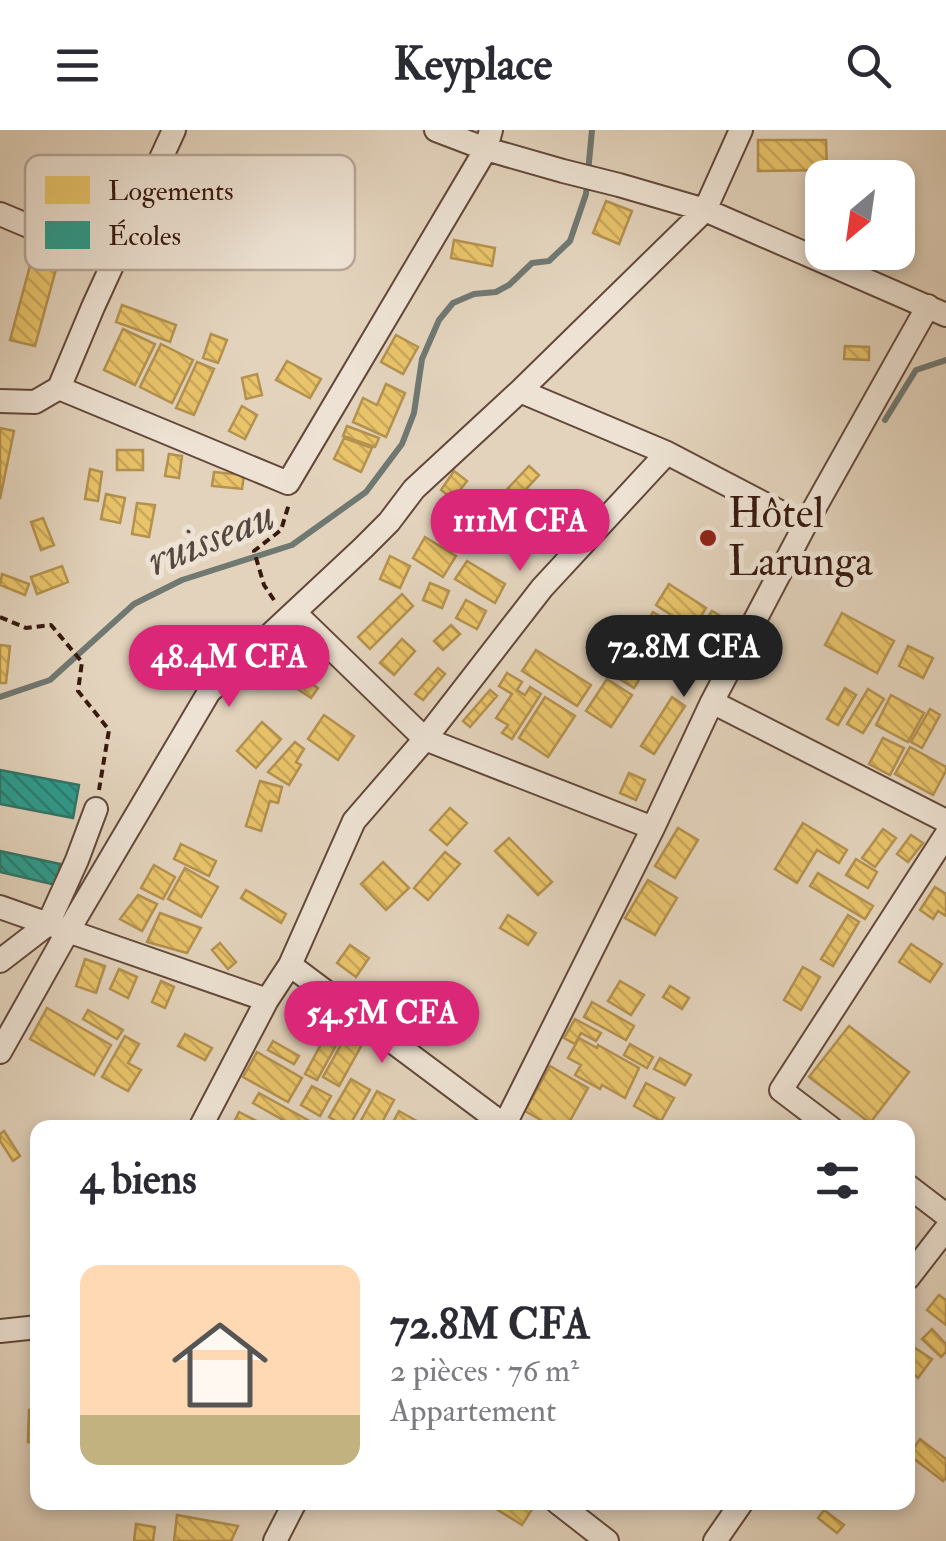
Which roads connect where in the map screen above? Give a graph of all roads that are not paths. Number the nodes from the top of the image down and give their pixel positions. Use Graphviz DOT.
graph roads {
  1 [pos="174,130"];
  2 [pos="436,130"];
  3 [pos="741,130"];
  4 [pos="488,139"];
  5 [pos="163,155"];
  6 [pos="705,210"];
  7 [pos="0,214"];
  8 [pos="25,225"];
  9 [pos="111,270"];
  10 [pos="937,311"];
  11 [pos="59,388"];
  12 [pos="520,390"];
  13 [pos="0,401"];
  14 [pos="667,453"];
  15 [pos="805,524"];
  16 [pos="296,612"];
  17 [pos="712,702"];
  18 [pos="425,740"];
  19 [pos="96,809"];
  20 [pos="946,822"];
  21 [pos="652,828"];
  22 [pos="946,835"];
  23 [pos="0,907"];
  24 [pos="58,928"];
  25 [pos="0,960"];
  26 [pos="290,965"];
  27 [pos="267,1000"];
  28 [pos="9,1022"];
  29 [pos="0,1052"];
  30 [pos="204,1120"];
  31 [pos="497,1120"];
  32 [pos="509,1120"];
  33 [pos="820,1120"];
  34 [pos="915,1191"];
  35 [pos="946,1215"];
  36 [pos="946,1229"];
  37 [pos="915,1269"];
  38 [pos="30,1329"];
  39 [pos="0,1332"];
  40 [pos="291,1510"];
  41 [pos="567,1510"];
  42 [pos="736,1510"];
  43 [pos="274,1541"];
  44 [pos="607,1541"];
  45 [pos="715,1541"];
  1 -- 5 [label="street"];
  2 -- 4 [label="street"];
  3 -- 6 [label="street"];
  4 -- 6 [label="street"];
  4 -- 11 [label="street"];
  6 -- 10 [label="street"];
  6 -- 12 [label="street"];
  7 -- 8 [label="street"];
  9 -- 11 [label="street"];
  10 -- 15 [label="street"];
  11 -- 13 [label="street"];
  12 -- 14 [label="street"];
  12 -- 16 [label="street"];
  14 -- 15 [label="street"];
  14 -- 18 [label="street"];
  15 -- 17 [label="street"];
  16 -- 18 [label="street"];
  16 -- 24 [label="street"];
  17 -- 20 [label="street"];
  17 -- 21 [label="street"];
  18 -- 21 [label="street"];
  18 -- 26 [label="street"];
  19 -- 24 [label="street"];
  21 -- 32 [label="street"];
  22 -- 33 [label="street"];
  23 -- 24 [label="street"];
  24 -- 25 [label="street"];
  24 -- 27 [label="street"];
  24 -- 28 [label="street"];
  26 -- 27 [label="street"];
  26 -- 31 [label="street"];
  27 -- 30 [label="street"];
  28 -- 29 [label="street"];
  34 -- 35 [label="street"];
  36 -- 37 [label="street"];
  38 -- 39 [label="street"];
  40 -- 43 [label="street"];
  41 -- 44 [label="street"];
  42 -- 45 [label="street"];
}
